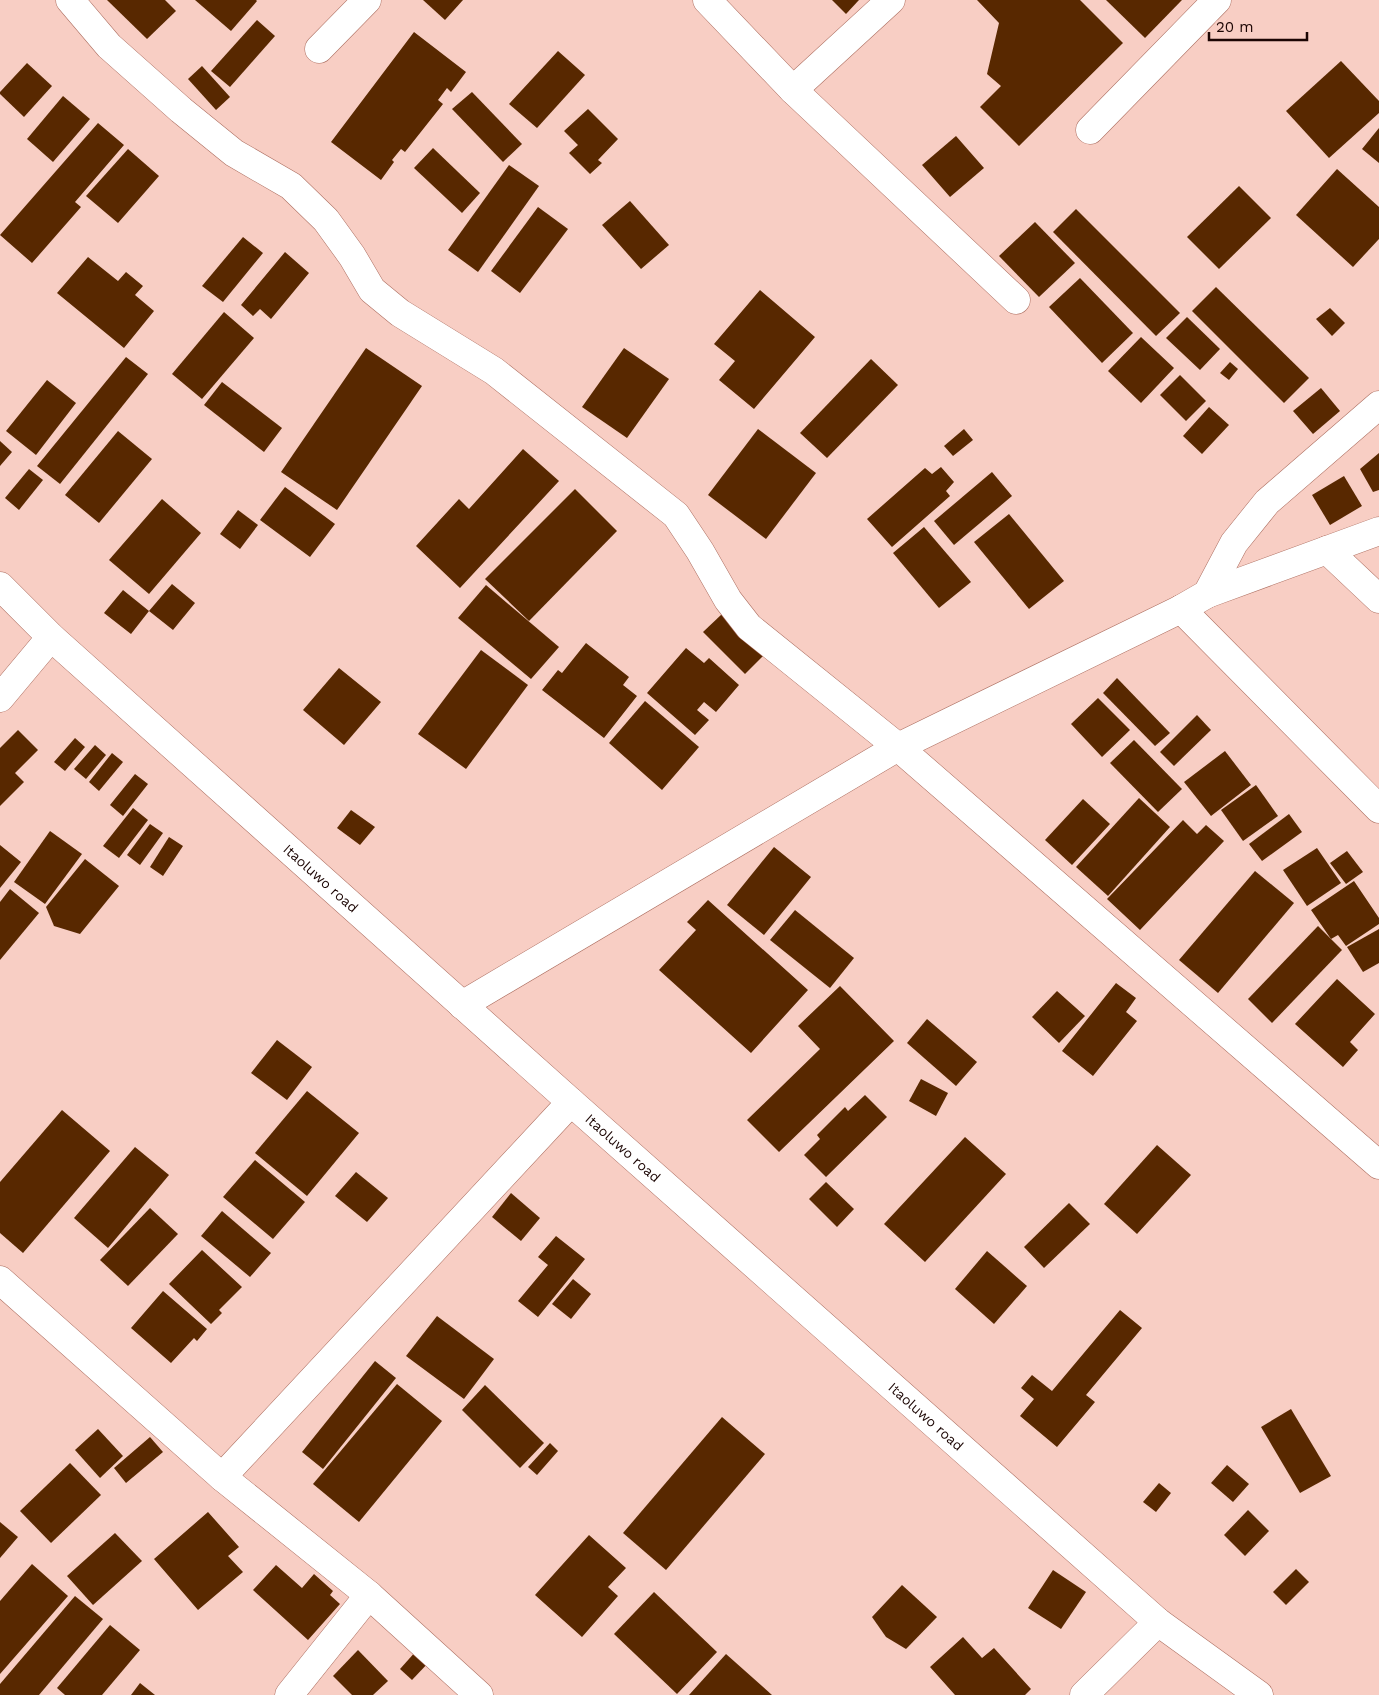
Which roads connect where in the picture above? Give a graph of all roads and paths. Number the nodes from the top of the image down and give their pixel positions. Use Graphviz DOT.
graph roads {
  1 [pos="70,0"];
  2 [pos="366,0"];
  3 [pos="707,0"];
  4 [pos="891,0"];
  5 [pos="1217,0"];
  6 [pos="319,50"];
  7 [pos="793,90"];
  8 [pos="1090,130"];
  9 [pos="1016,300"];
  10 [pos="1379,405"];
  11 [pos="1379,531"];
  12 [pos="1328,550"];
  13 [pos="0,586"];
  14 [pos="1207,594"];
  15 [pos="1379,600"];
  16 [pos="1181,609"];
  17 [pos="51,637"];
  18 [pos="0,698"];
  19 [pos="898,747"];
  20 [pos="1379,809"];
  21 [pos="462,1005"];
  22 [pos="571,1102"];
  23 [pos="1379,1165"];
  24 [pos="0,1280"];
  25 [pos="222,1477"];
  26 [pos="369,1595"];
  27 [pos="1158,1622"];
  28 [pos="289,1695"];
  29 [pos="479,1695"];
  30 [pos="1084,1695"];
  31 [pos="1259,1695"];
  1 -- 19 [label="street"];
  2 -- 6 [label="street"];
  3 -- 7 [label="street"];
  4 -- 7 [label="street"];
  5 -- 8 [label="street"];
  7 -- 9 [label="street"];
  10 -- 14 [label="street"];
  11 -- 12 [label="street"];
  12 -- 14 [label="street"];
  12 -- 15 [label="street"];
  13 -- 17 [label="street, Itaoluwo road"];
  14 -- 16 [label="street"];
  16 -- 19 [label="street"];
  16 -- 20 [label="street"];
  17 -- 18 [label="street"];
  17 -- 21 [label="street, Itaoluwo road"];
  19 -- 21 [label="street"];
  19 -- 23 [label="street"];
  21 -- 22 [label="street, Itaoluwo road"];
  22 -- 25 [label="street"];
  22 -- 27 [label="street, Itaoluwo road"];
  24 -- 25 [label="street"];
  25 -- 26 [label="street"];
  26 -- 28 [label="street"];
  26 -- 29 [label="street"];
  27 -- 30 [label="street"];
  27 -- 31 [label="street, Itaoluwo road"];
}
